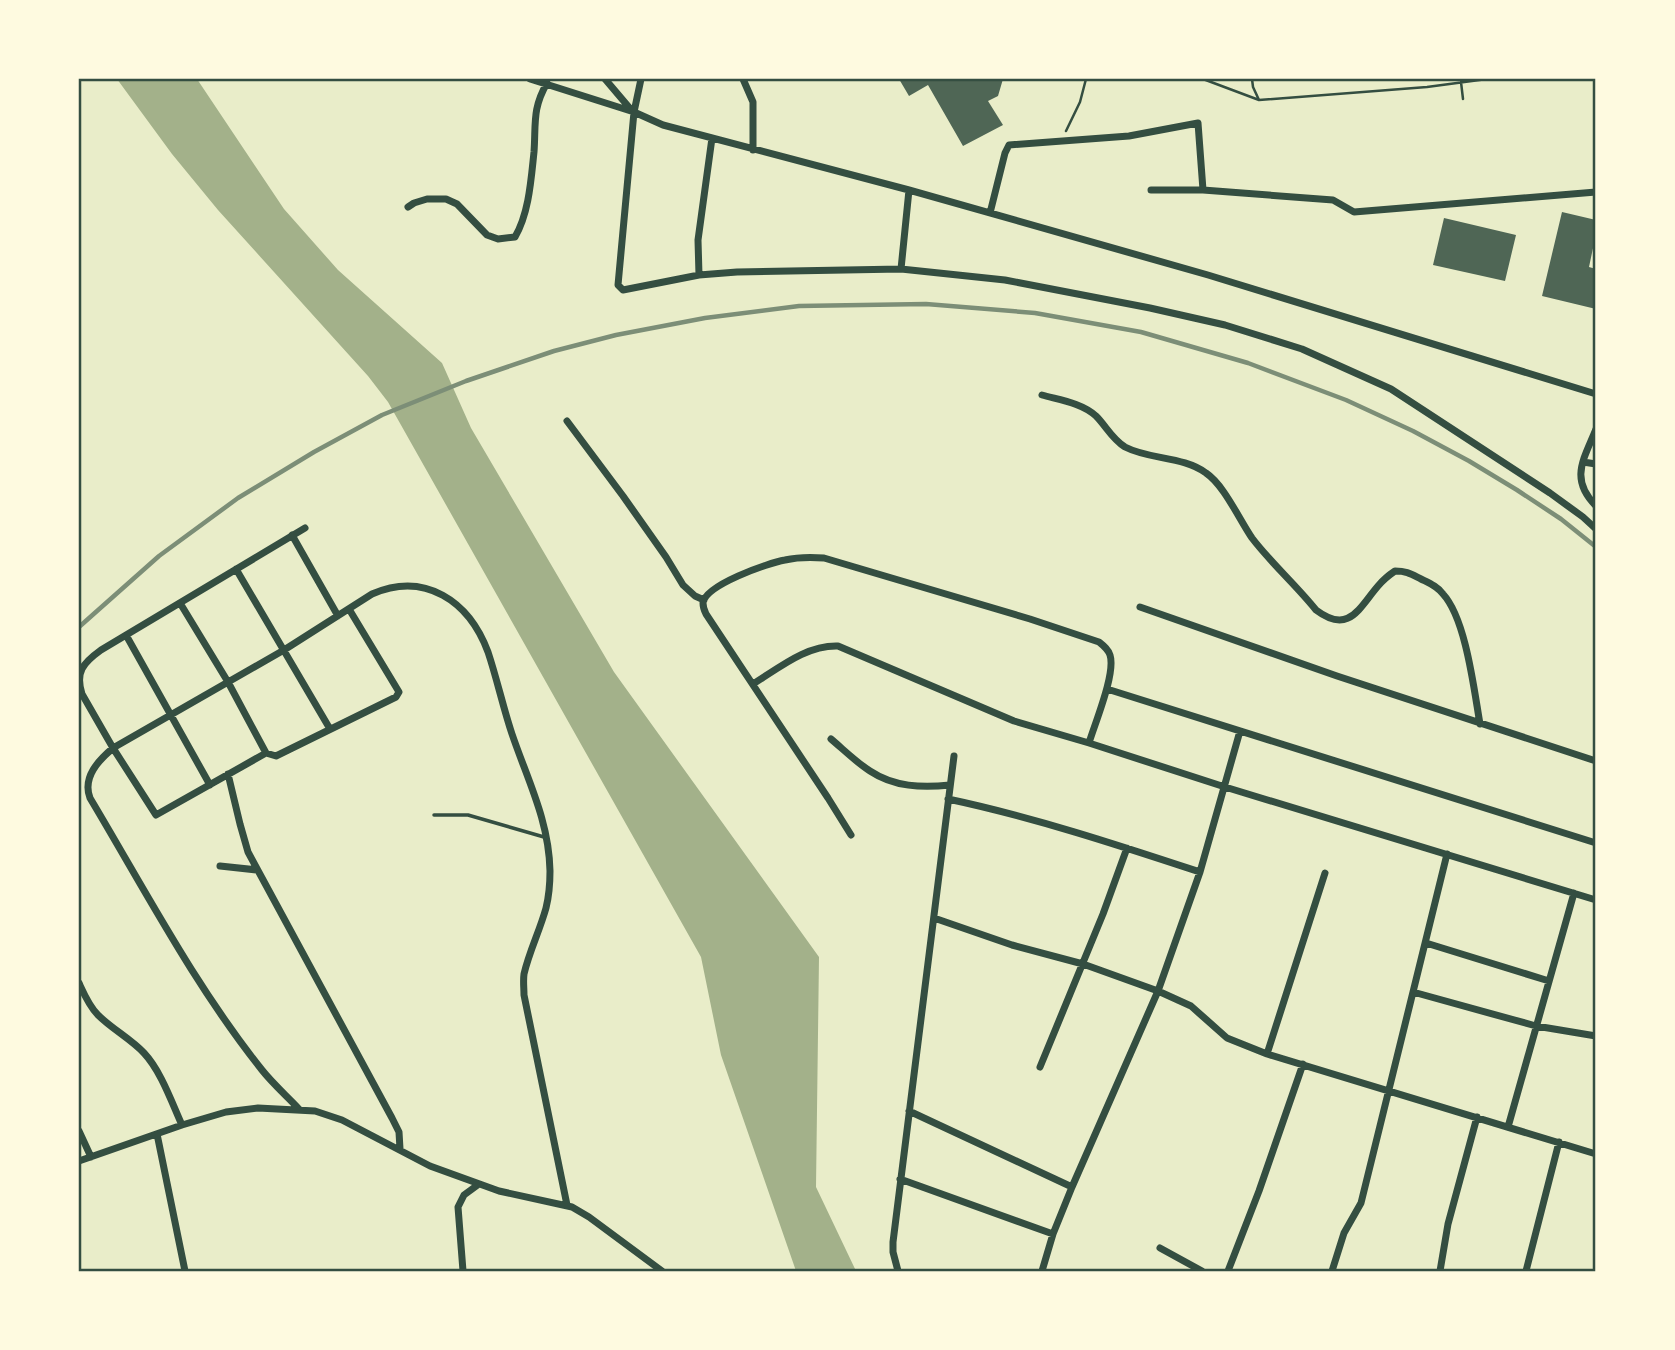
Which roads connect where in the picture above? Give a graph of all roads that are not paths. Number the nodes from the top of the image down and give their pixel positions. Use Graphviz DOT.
graph roads {
  1 [pos="530,79"];
  2 [pos="605,79"];
  3 [pos="642,79"];
  4 [pos="743,79"];
  5 [pos="547,83"];
  6 [pos="634,112"];
  7 [pos="712,138"];
  8 [pos="753,150"];
  9 [pos="909,190"];
  10 [pos="1152,190"];
  11 [pos="1203,190"];
  12 [pos="1596,192"];
  13 [pos="408,207"];
  14 [pos="990,212"];
  15 [pos="901,269"];
  16 [pos="699,275"];
  17 [pos="1596,394"];
  18 [pos="1042,395"];
  19 [pos="567,421"];
  20 [pos="1596,429"];
  21 [pos="1583,462"];
  22 [pos="1596,464"];
  23 [pos="1596,506"];
  24 [pos="305,528"];
  25 [pos="1596,529"];
  26 [pos="292,535"];
  27 [pos="236,569"];
  28 [pos="704,600"];
  29 [pos="180,603"];
  30 [pos="1140,607"];
  31 [pos="349,609"];
  32 [pos="338,616"];
  33 [pos="126,635"];
  34 [pos="284,650"];
  35 [pos="228,682"];
  36 [pos="753,684"];
  37 [pos="1107,689"];
  38 [pos="170,715"];
  39 [pos="1480,724"];
  40 [pos="330,729"];
  41 [pos="1240,731"];
  42 [pos="831,739"];
  43 [pos="1089,743"];
  44 [pos="113,748"];
  45 [pos="266,753"];
  46 [pos="954,756"];
  47 [pos="1596,761"];
  48 [pos="228,774"];
  49 [pos="210,785"];
  50 [pos="950,785"];
  51 [pos="1225,787"];
  52 [pos="948,799"];
  53 [pos="434,815"];
  54 [pos="852,835"];
  55 [pos="546,837"];
  56 [pos="1596,843"];
  57 [pos="1127,848"];
  58 [pos="1447,854"];
  59 [pos="220,866"];
  60 [pos="257,870"];
  61 [pos="1200,872"];
  62 [pos="1325,873"];
  63 [pos="1574,893"];
  64 [pos="1596,900"];
  65 [pos="934,918"];
  66 [pos="1426,943"];
  67 [pos="1083,964"];
  68 [pos="1549,981"];
  69 [pos="79,983"];
  70 [pos="1158,991"];
  71 [pos="1413,992"];
  72 [pos="1536,1026"];
  73 [pos="1596,1036"];
  74 [pos="1267,1054"];
  75 [pos="1303,1064"];
  76 [pos="1040,1067"];
  77 [pos="1390,1091"];
  78 [pos="299,1109"];
  79 [pos="909,1111"];
  80 [pos="1477,1117"];
  81 [pos="182,1125"];
  82 [pos="1508,1127"];
  83 [pos="79,1131"];
  84 [pos="157,1134"];
  85 [pos="1559,1142"];
  86 [pos="400,1149"];
  87 [pos="1596,1154"];
  88 [pos="91,1157"];
  89 [pos="79,1161"];
  90 [pos="900,1180"];
  91 [pos="479,1184"];
  92 [pos="1072,1187"];
  93 [pos="567,1205"];
  94 [pos="1053,1234"];
  95 [pos="1160,1248"];
  96 [pos="185,1271"];
  97 [pos="463,1271"];
  98 [pos="662,1271"];
  99 [pos="898,1271"];
  100 [pos="1042,1271"];
  101 [pos="1202,1271"];
  102 [pos="1228,1271"];
  103 [pos="1332,1271"];
  104 [pos="1440,1271"];
  105 [pos="1526,1271"];
  1 -- 5 [label="street"];
  2 -- 6 [label="street"];
  3 -- 6 [label="street"];
  4 -- 8 [label="street"];
  5 -- 6 [label="street"];
  5 -- 13 [label="street"];
  6 -- 7 [label="street"];
  6 -- 16 [label="street"];
  7 -- 8 [label="street"];
  7 -- 16 [label="street"];
  8 -- 9 [label="street"];
  9 -- 14 [label="street"];
  9 -- 15 [label="street"];
  10 -- 11 [label="street"];
  11 -- 12 [label="street"];
  11 -- 14 [label="street"];
  14 -- 17 [label="street"];
  15 -- 16 [label="street"];
  15 -- 25 [label="street"];
  18 -- 39 [label="street"];
  19 -- 28 [label="street"];
  20 -- 21 [label="street"];
  21 -- 22 [label="street"];
  21 -- 23 [label="street"];
  24 -- 26 [label="street"];
  26 -- 27 [label="street"];
  26 -- 32 [label="street"];
  27 -- 29 [label="street"];
  27 -- 34 [label="street"];
  28 -- 36 [label="street"];
  28 -- 37 [label="street"];
  29 -- 33 [label="street"];
  29 -- 35 [label="street"];
  30 -- 39 [label="street"];
  31 -- 32 [label="street"];
  31 -- 40 [label="street"];
  31 -- 55 [label="street"];
  32 -- 34 [label="street"];
  33 -- 38 [label="street"];
  33 -- 44 [label="street"];
  34 -- 35 [label="street"];
  34 -- 40 [label="street"];
  35 -- 38 [label="street"];
  35 -- 45 [label="street"];
  36 -- 43 [label="street"];
  36 -- 54 [label="street"];
  37 -- 41 [label="street"];
  37 -- 43 [label="street"];
  38 -- 44 [label="street"];
  38 -- 49 [label="street"];
  39 -- 47 [label="street"];
  40 -- 45 [label="street"];
  41 -- 51 [label="street"];
  41 -- 56 [label="street"];
  42 -- 50 [label="street"];
  43 -- 51 [label="street"];
  44 -- 49 [label="street"];
  44 -- 78 [label="street"];
  45 -- 48 [label="street"];
  46 -- 50 [label="street"];
  48 -- 49 [label="street"];
  48 -- 60 [label="street"];
  50 -- 52 [label="street"];
  51 -- 58 [label="street"];
  51 -- 61 [label="street"];
  52 -- 57 [label="street"];
  52 -- 65 [label="street"];
  53 -- 55 [label="lane"];
  55 -- 93 [label="street"];
  57 -- 61 [label="street"];
  57 -- 67 [label="street"];
  58 -- 63 [label="street"];
  58 -- 66 [label="street"];
  59 -- 60 [label="street"];
  60 -- 86 [label="street"];
  61 -- 70 [label="street"];
  62 -- 74 [label="street"];
  63 -- 64 [label="street"];
  63 -- 68 [label="street"];
  65 -- 67 [label="street"];
  65 -- 79 [label="street"];
  66 -- 68 [label="street"];
  66 -- 71 [label="street"];
  67 -- 70 [label="street"];
  67 -- 76 [label="street"];
  68 -- 72 [label="street"];
  69 -- 81 [label="street"];
  70 -- 74 [label="street"];
  70 -- 92 [label="street"];
  71 -- 72 [label="street"];
  71 -- 77 [label="street"];
  72 -- 73 [label="street"];
  72 -- 82 [label="street"];
  74 -- 75 [label="street"];
  75 -- 77 [label="street"];
  75 -- 102 [label="street"];
  77 -- 80 [label="street"];
  77 -- 103 [label="street"];
  78 -- 81 [label="street"];
  78 -- 86 [label="street"];
  79 -- 90 [label="street"];
  79 -- 92 [label="street"];
  80 -- 82 [label="street"];
  80 -- 104 [label="street"];
  81 -- 84 [label="street"];
  82 -- 85 [label="street"];
  83 -- 88 [label="street"];
  84 -- 88 [label="street"];
  84 -- 96 [label="street"];
  85 -- 87 [label="street"];
  85 -- 105 [label="street"];
  86 -- 91 [label="street"];
  88 -- 89 [label="street"];
  90 -- 94 [label="street"];
  90 -- 99 [label="street"];
  91 -- 93 [label="street"];
  91 -- 97 [label="street"];
  92 -- 94 [label="street"];
  93 -- 98 [label="street"];
  94 -- 100 [label="street"];
  95 -- 101 [label="street"];
}
